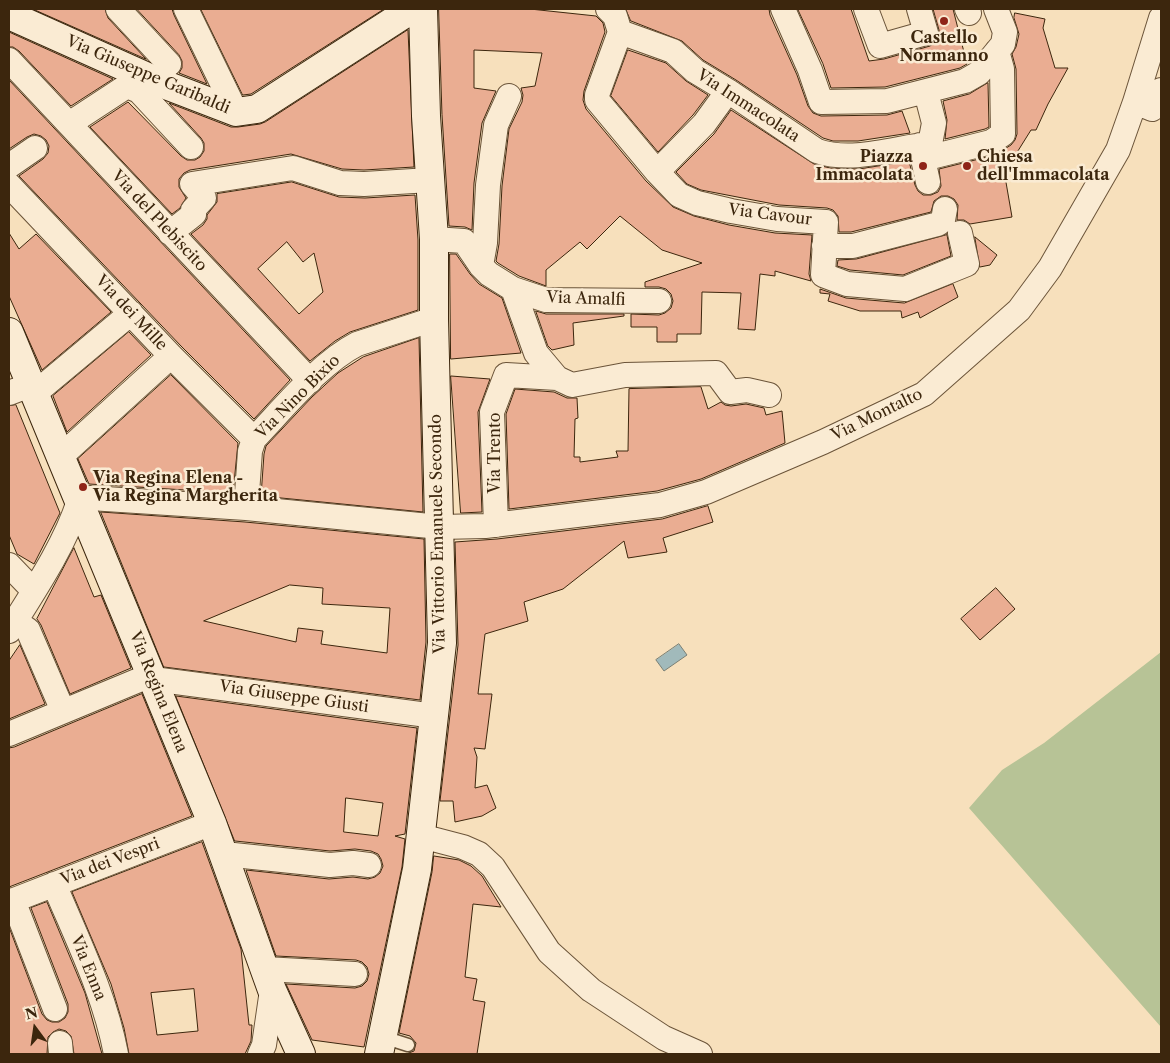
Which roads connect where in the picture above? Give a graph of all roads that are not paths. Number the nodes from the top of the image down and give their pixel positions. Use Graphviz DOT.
graph roads {
  1 [pos="118,9"];
  2 [pos="186,9"];
  3 [pos="412,9"];
  4 [pos="423,9"];
  5 [pos="608,9"];
  6 [pos="858,9"];
  7 [pos="866,9"];
  8 [pos="919,9"];
  9 [pos="996,9"];
  10 [pos="784,10"];
  11 [pos="9,14"];
  12 [pos="1161,18"];
  13 [pos="620,32"];
  14 [pos="997,52"];
  15 [pos="9,60"];
  16 [pos="169,64"];
  17 [pos="1161,90"];
  18 [pos="728,91"];
  19 [pos="926,92"];
  20 [pos="508,96"];
  21 [pos="1135,102"];
  22 [pos="236,112"];
  23 [pos="69,124"];
  24 [pos="191,147"];
  25 [pos="35,148"];
  26 [pos="923,158"];
  27 [pos="9,166"];
  28 [pos="657,172"];
  29 [pos="430,180"];
  30 [pos="9,185"];
  31 [pos="945,209"];
  32 [pos="170,232"];
  33 [pos="960,233"];
  34 [pos="434,238"];
  35 [pos="824,246"];
  36 [pos="481,266"];
  37 [pos="513,289"];
  38 [pos="659,301"];
  39 [pos="131,313"];
  40 [pos="434,319"];
  41 [pos="9,332"];
  42 [pos="171,356"];
  43 [pos="557,378"];
  44 [pos="310,381"];
  45 [pos="24,391"];
  46 [pos="769,395"];
  47 [pos="254,439"];
  48 [pos="60,457"];
  49 [pos="79,501"];
  50 [pos="246,508"];
  51 [pos="496,525"];
  52 [pos="440,527"];
  53 [pos="9,565"];
  54 [pos="34,592"];
  55 [pos="12,626"];
  56 [pos="152,677"];
  57 [pos="63,711"];
  58 [pos="435,716"];
  59 [pos="9,734"];
  60 [pos="212,823"];
  61 [pos="422,836"];
  62 [pos="224,854"];
  63 [pos="369,865"];
  64 [pos="54,884"];
  65 [pos="11,901"];
  66 [pos="355,974"];
  67 [pos="269,979"];
  68 [pos="55,1009"];
  69 [pos="408,1045"];
  70 [pos="381,1046"];
  71 [pos="116,1054"];
  72 [pos="260,1054"];
  73 [pos="301,1054"];
  74 [pos="700,1054"];
  1 -- 16 [label="street"];
  2 -- 22 [label="street"];
  3 -- 22 [label="street, Via Giuseppe Garibaldi"];
  4 -- 29 [label="street, Via Vittorio Emanuele Secondo"];
  5 -- 13 [label="street"];
  6 -- 7 [label="street"];
  7 -- 8 [label="street"];
  9 -- 14 [label="street"];
  10 -- 19 [label="street"];
  11 -- 22 [label="street, Via Giuseppe Garibaldi"];
  12 -- 21 [label="street, Via Montalto"];
  13 -- 18 [label="street, Via Immacolata"];
  13 -- 28 [label="street, Via Cavour"];
  14 -- 19 [label="street"];
  14 -- 26 [label="street, Via Immacolata"];
  15 -- 23 [label="street, Via del Plebiscito"];
  17 -- 21 [label="street"];
  18 -- 26 [label="street, Via Immacolata"];
  18 -- 28 [label="street"];
  19 -- 26 [label="street"];
  20 -- 36 [label="street"];
  21 -- 51 [label="street, Via Montalto"];
  23 -- 24 [label="street"];
  23 -- 32 [label="street, Via del Plebiscito"];
  25 -- 27 [label="street"];
  28 -- 35 [label="street, Via Cavour"];
  29 -- 32 [label="street"];
  29 -- 34 [label="street, Via Vittorio Emanuele Secondo"];
  30 -- 39 [label="street, Via dei Mille"];
  31 -- 35 [label="street"];
  32 -- 44 [label="street, Via del Plebiscito"];
  33 -- 35 [label="street, Via Cavour"];
  34 -- 36 [label="street, Via Amalfi"];
  34 -- 40 [label="street, Via Vittorio Emanuele Secondo"];
  36 -- 37 [label="street, Via Amalfi"];
  37 -- 38 [label="street, Via Amalfi"];
  37 -- 43 [label="street"];
  39 -- 42 [label="street, Via dei Mille"];
  39 -- 45 [label="street"];
  40 -- 44 [label="street, Via Nino Bixio"];
  40 -- 52 [label="street, Via Vittorio Emanuele Secondo"];
  41 -- 45 [label="street, Via Regina Elena"];
  42 -- 47 [label="street, Via dei Mille"];
  42 -- 48 [label="street"];
  43 -- 46 [label="street"];
  43 -- 51 [label="street, Via Trento"];
  44 -- 47 [label="street, Via Nino Bixio"];
  45 -- 48 [label="street, Via Regina Elena"];
  47 -- 50 [label="street, Via Nino Bixio"];
  48 -- 49 [label="street, Via Regina Elena"];
  49 -- 50 [label="street, Via Montalto"];
  49 -- 54 [label="street"];
  49 -- 56 [label="street, Via Regina Elena"];
  50 -- 52 [label="street, Via Montalto"];
  51 -- 52 [label="street, Via Montalto"];
  52 -- 58 [label="street, Via Vittorio Emanuele Secondo"];
  53 -- 54 [label="street"];
  54 -- 55 [label="street"];
  55 -- 57 [label="street"];
  56 -- 57 [label="street"];
  56 -- 58 [label="street, Via Giuseppe Giusti"];
  56 -- 60 [label="street, Via Regina Elena"];
  57 -- 59 [label="street"];
  58 -- 61 [label="street, Via Vittorio Emanuele Secondo"];
  60 -- 62 [label="street, Via Regina Elena"];
  60 -- 64 [label="street, Via dei Vespri"];
  61 -- 70 [label="street, Via Vittorio Emanuele Secondo"];
  61 -- 74 [label="street"];
  62 -- 63 [label="street"];
  62 -- 67 [label="street, Via Regina Elena"];
  64 -- 65 [label="street, Via dei Vespri"];
  64 -- 71 [label="street, Via Enna"];
  65 -- 68 [label="street"];
  66 -- 67 [label="street"];
  67 -- 72 [label="street"];
  67 -- 73 [label="street, Via Regina Elena"];
  69 -- 70 [label="lane"];
}
